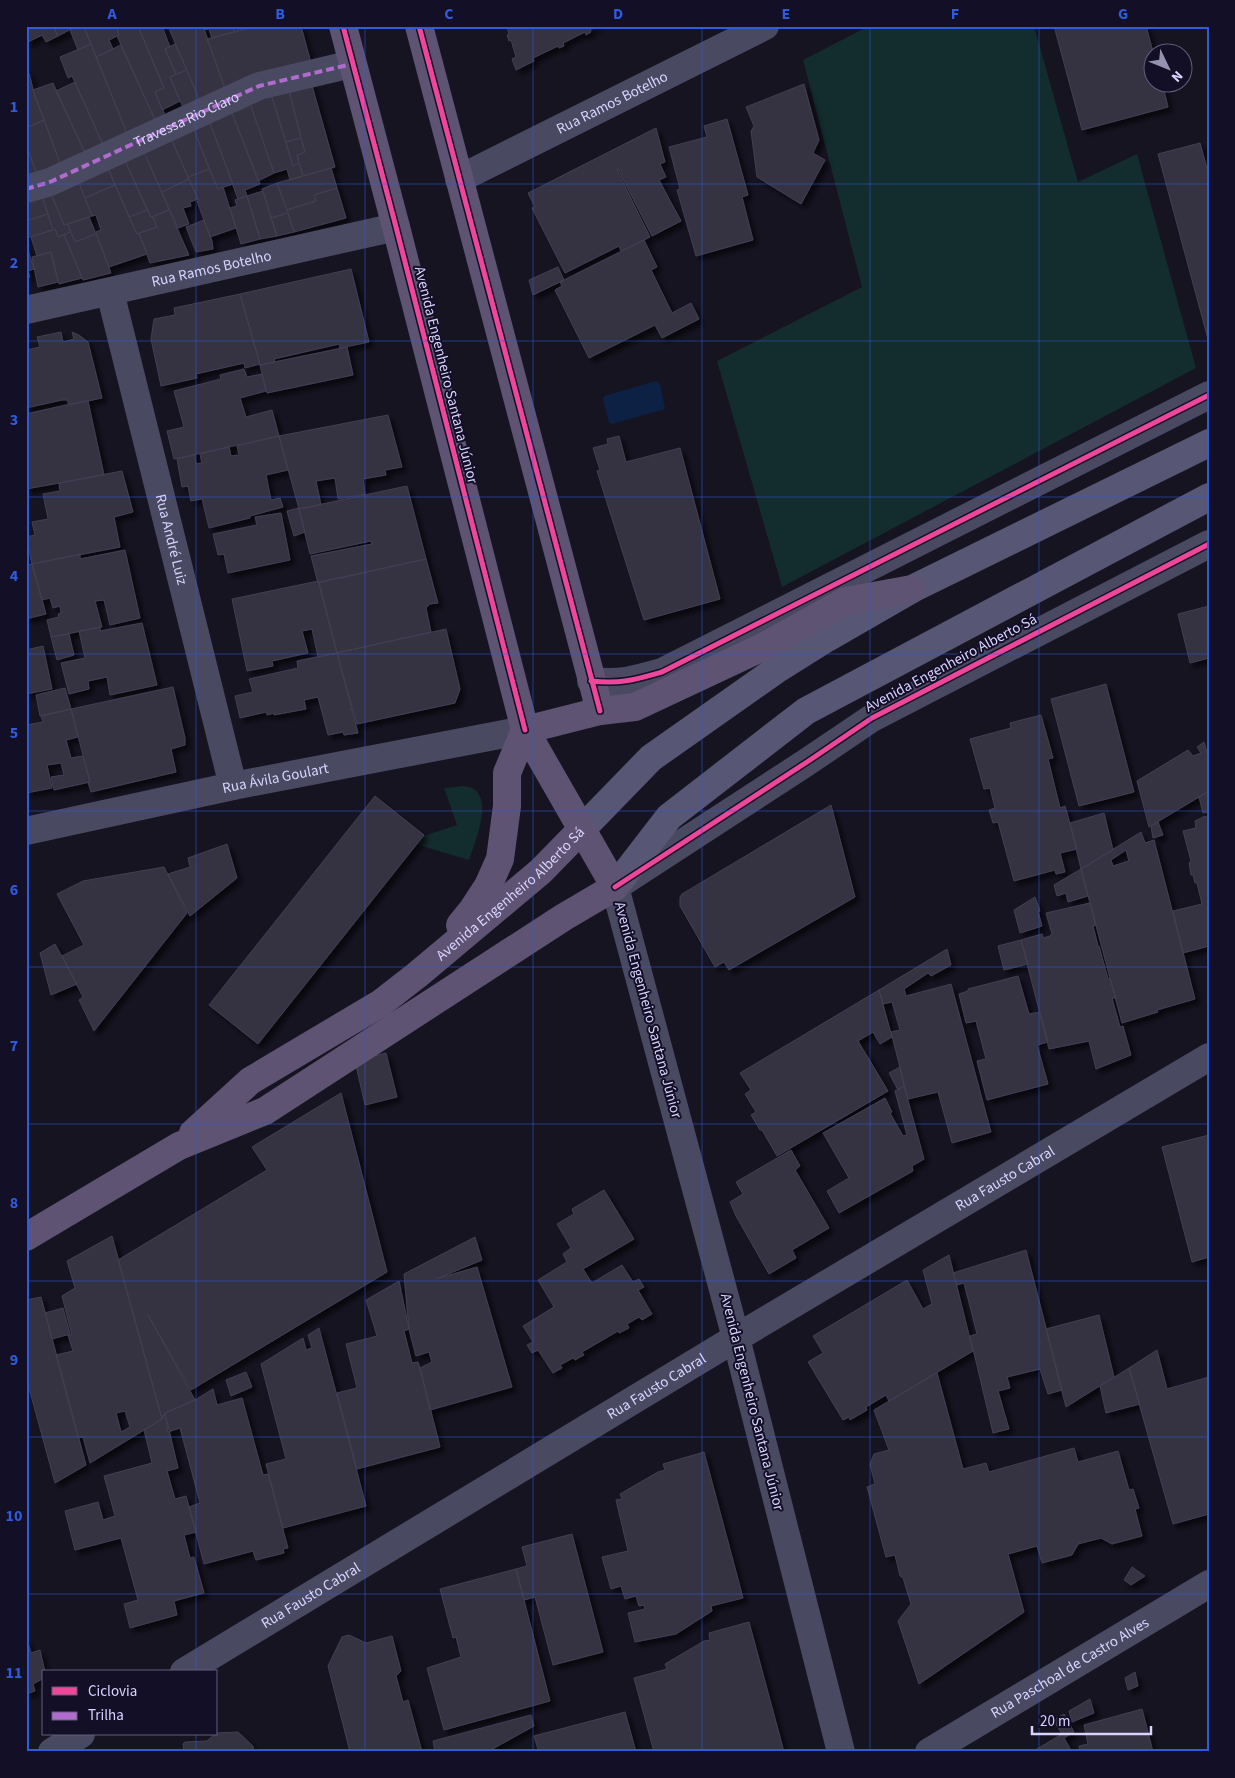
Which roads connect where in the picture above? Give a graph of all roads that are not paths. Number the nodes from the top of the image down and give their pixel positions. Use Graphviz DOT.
graph roads {
  1 [pos="343,26"];
  2 [pos="420,26"];
  3 [pos="765,26"];
  4 [pos="352,64"];
  5 [pos="459,179"];
  6 [pos="26,189"];
  7 [pos="396,227"];
  8 [pos="110,292"];
  9 [pos="26,310"];
  10 [pos="1209,395"];
  11 [pos="1209,443"];
  12 [pos="1209,497"];
  13 [pos="1209,544"];
  14 [pos="912,589"];
  15 [pos="591,681"];
  16 [pos="600,711"];
  17 [pos="524,730"];
  18 [pos="233,786"];
  19 [pos="582,829"];
  20 [pos="26,830"];
  21 [pos="615,887"];
  22 [pos="417,974"];
  23 [pos="1209,1057"];
  24 [pos="179,1146"];
  25 [pos="26,1237"];
  26 [pos="736,1338"];
  27 [pos="1209,1584"];
  28 [pos="187,1670"];
  29 [pos="78,1736"];
  30 [pos="52,1752"];
  31 [pos="841,1752"];
  32 [pos="929,1752"];
  1 -- 4 [label="main road, Avenida Engenheiro Santana Júnior"];
  2 -- 5 [label="main road"];
  3 -- 5 [label="street, Rua Ramos Botelho"];
  4 -- 6 [label="street, Travessa Rio Claro"];
  4 -- 7 [label="main road, Avenida Engenheiro Santana Júnior"];
  5 -- 15 [label="main road"];
  7 -- 8 [label="street, Rua Ramos Botelho"];
  7 -- 17 [label="main road, Avenida Engenheiro Santana Júnior"];
  8 -- 9 [label="street, Rua Ramos Botelho"];
  8 -- 18 [label="street, Rua André Luiz"];
  10 -- 15 [label="street"];
  11 -- 14 [label="street, Avenida Engenheiro Alberto Sá"];
  12 -- 21 [label="street, Avenida Engenheiro Alberto Sá"];
  13 -- 21 [label="street, Avenida Engenheiro Alberto Sá"];
  14 -- 16 [label="main road"];
  14 -- 19 [label="street, Avenida Engenheiro Alberto Sá"];
  15 -- 16 [label="main road"];
  16 -- 17 [label="main road"];
  17 -- 18 [label="street, Rua Ávila Goulart"];
  17 -- 19 [label="main road, Avenida Engenheiro Santana Júnior"];
  17 -- 22 [label="main road"];
  18 -- 20 [label="street, Rua Ávila Goulart"];
  19 -- 21 [label="main road, Avenida Engenheiro Santana Júnior"];
  19 -- 22 [label="main road, Avenida Engenheiro Alberto Sá"];
  21 -- 24 [label="main road, Avenida Engenheiro Alberto Sá"];
  21 -- 26 [label="street, Avenida Engenheiro Santana Júnior"];
  22 -- 24 [label="main road, Avenida Engenheiro Alberto Sá"];
  23 -- 26 [label="street, Rua Fausto Cabral"];
  24 -- 25 [label="main road, Avenida Engenheiro Alberto Sá"];
  26 -- 28 [label="street, Rua Fausto Cabral"];
  26 -- 31 [label="street, Avenida Engenheiro Santana Júnior"];
  27 -- 32 [label="street, Rua Paschoal de Castro Alves"];
  29 -- 30 [label="street"];
}
